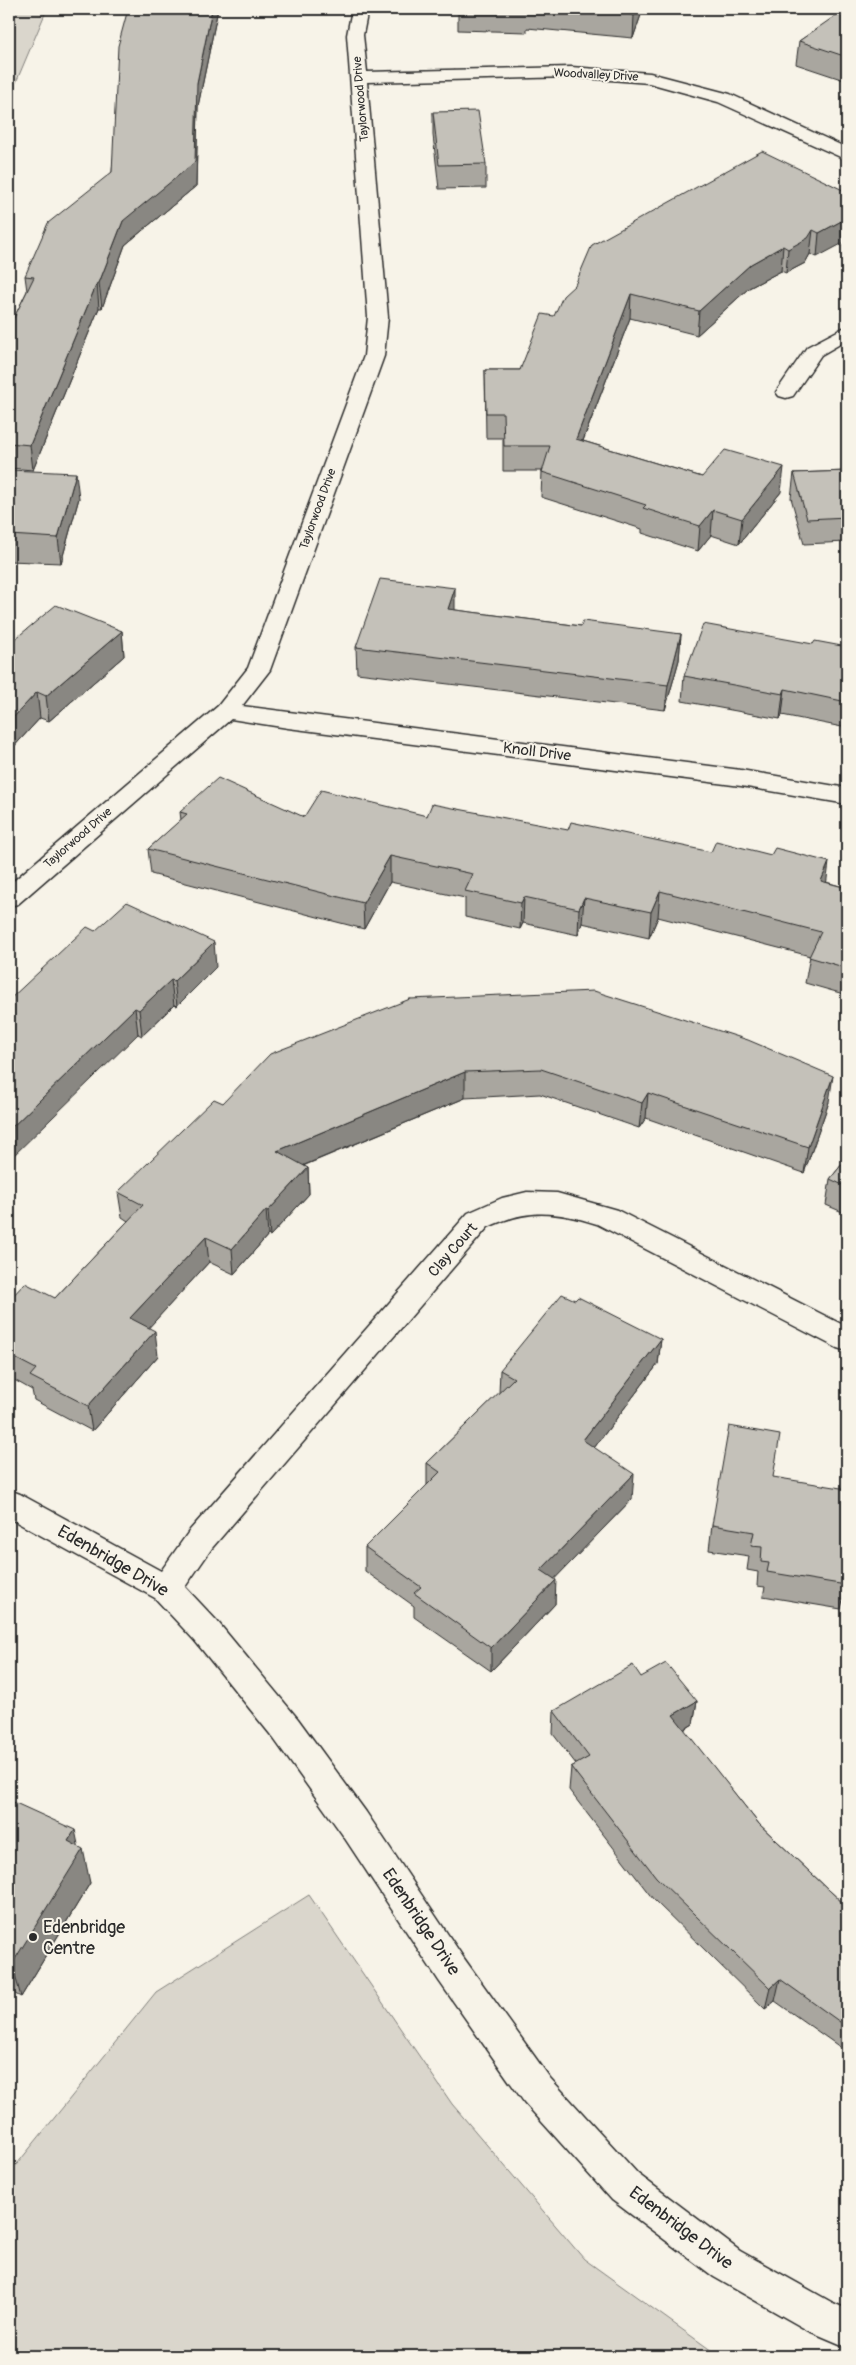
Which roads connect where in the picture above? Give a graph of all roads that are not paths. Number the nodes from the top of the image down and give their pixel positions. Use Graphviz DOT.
graph roads {
  1 [pos="360,9"];
  2 [pos="359,77"];
  3 [pos="847,156"];
  4 [pos="847,332"];
  5 [pos="786,392"];
  6 [pos="226,711"];
  7 [pos="847,796"];
  8 [pos="9,898"];
  9 [pos="847,1340"];
  10 [pos="9,1503"];
  11 [pos="166,1589"];
  12 [pos="847,2328"];
  1 -- 2 [label="street, Taylorwood Drive"];
  2 -- 3 [label="street, Woodvalley Drive"];
  2 -- 6 [label="street, Taylorwood Drive"];
  4 -- 5 [label="street"];
  6 -- 7 [label="street, Knoll Drive"];
  6 -- 8 [label="street, Taylorwood Drive"];
  9 -- 11 [label="street, Clay Court"];
  10 -- 11 [label="street, Edenbridge Drive"];
  11 -- 12 [label="street, Edenbridge Drive"];
}
